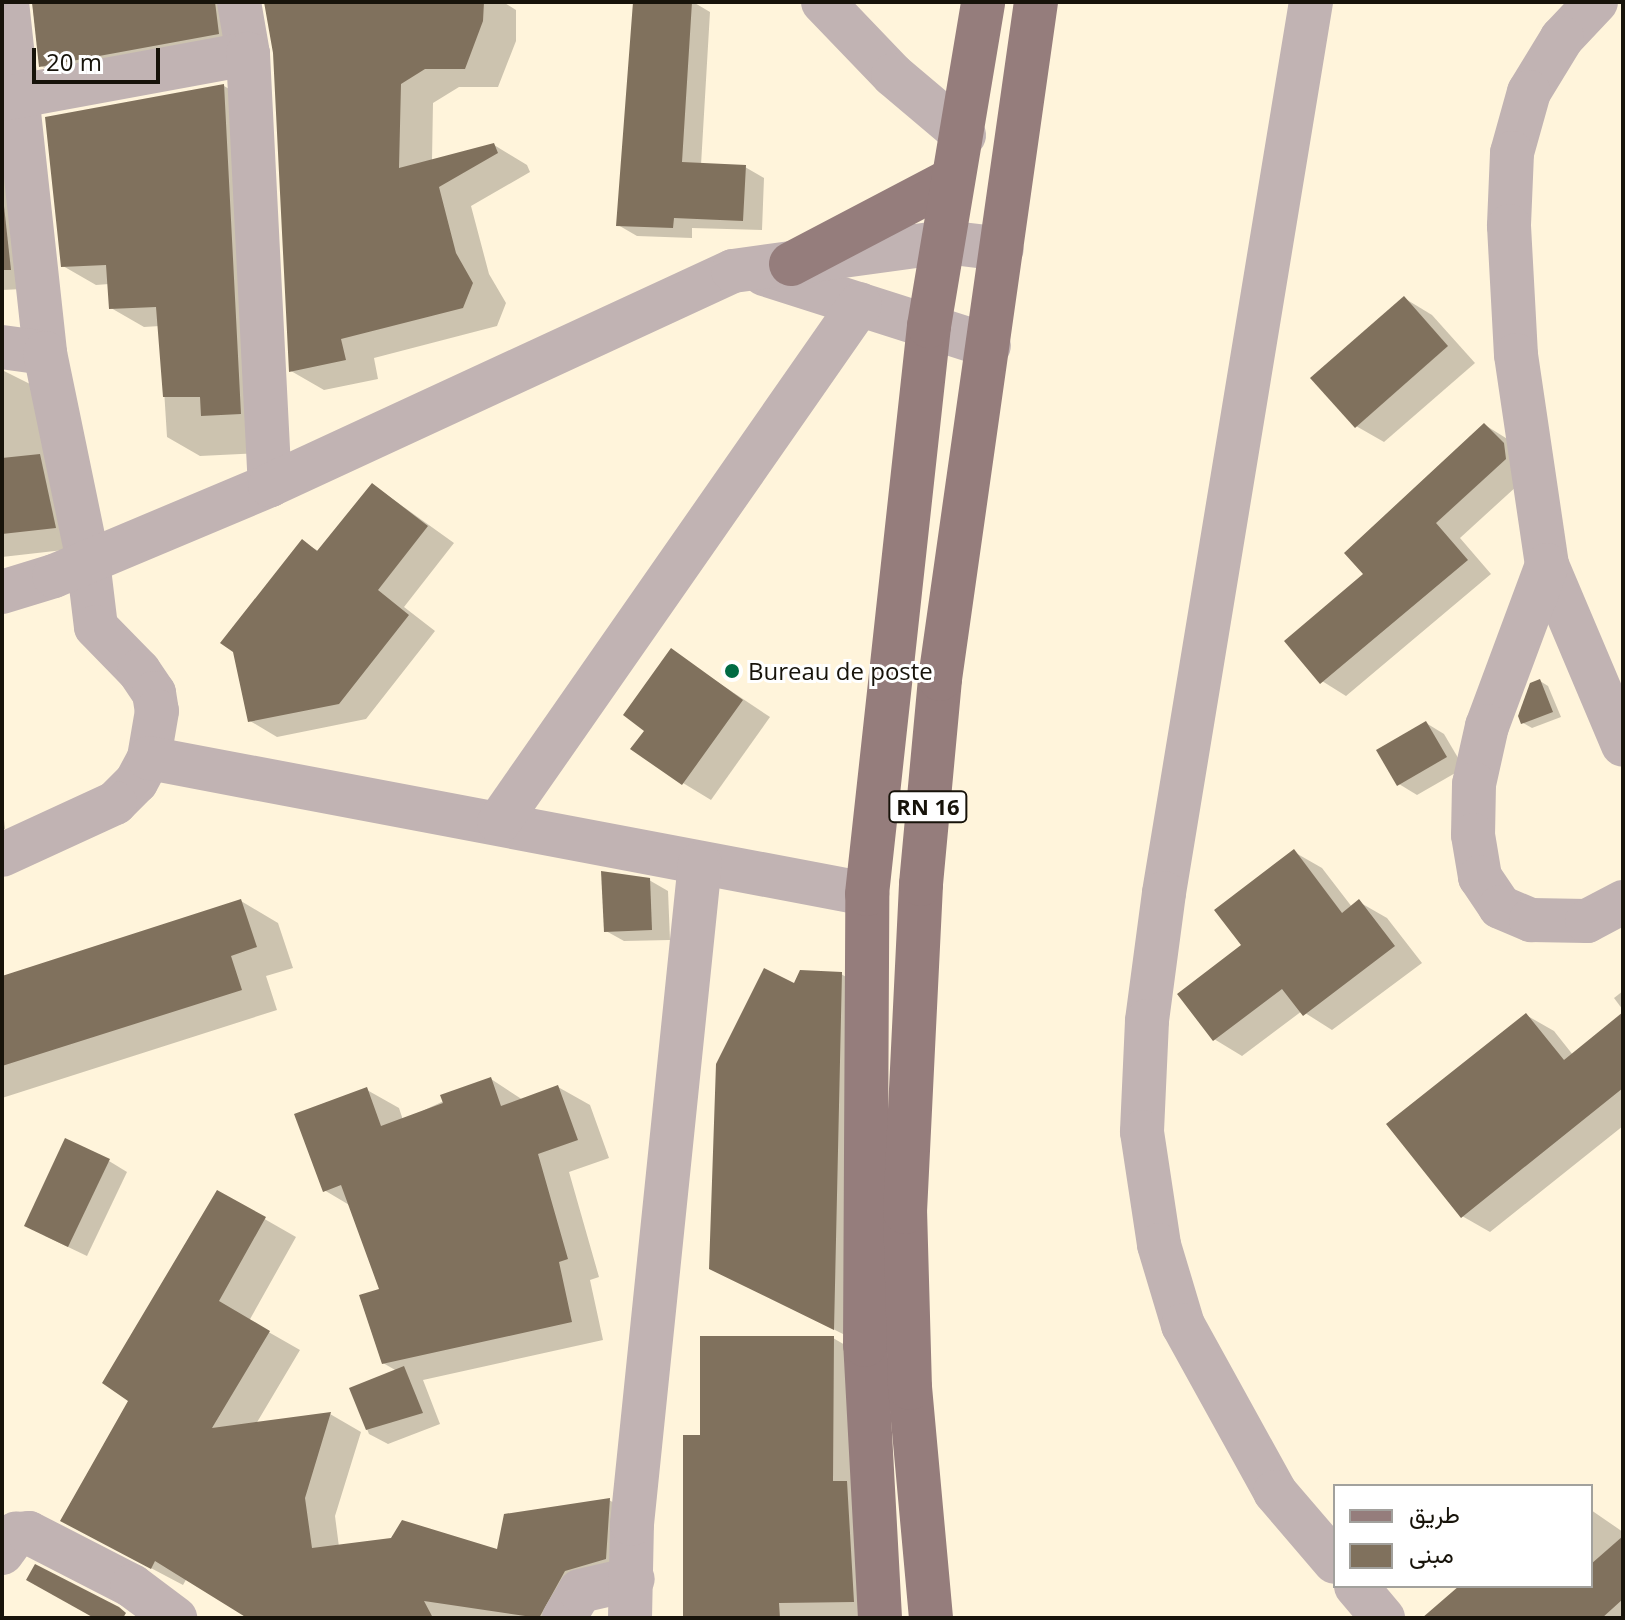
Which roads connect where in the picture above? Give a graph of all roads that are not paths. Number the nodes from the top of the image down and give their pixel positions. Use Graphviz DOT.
graph roads {
  1 [pos="7,2"];
  2 [pos="239,2"];
  3 [pos="823,2"];
  4 [pos="983,2"];
  5 [pos="1036,2"];
  6 [pos="1311,2"];
  7 [pos="1596,2"];
  8 [pos="248,54"];
  9 [pos="8,99"];
  10 [pos="964,135"];
  11 [pos="953,179"];
  12 [pos="945,242"];
  13 [pos="1002,249"];
  14 [pos="772,267"];
  15 [pos="860,304"];
  16 [pos="929,326"];
  17 [pos="989,346"];
  18 [pos="2,347"];
  19 [pos="45,353"];
  20 [pos="270,485"];
  21 [pos="88,561"];
  22 [pos="1547,565"];
  23 [pos="2,592"];
  24 [pos="1623,745"];
  25 [pos="149,758"];
  26 [pos="499,822"];
  27 [pos="2,855"];
  28 [pos="700,863"];
  29 [pos="867,894"];
  30 [pos="1623,902"];
  31 [pos="2,1553"];
  32 [pos="1333,1560"];
  33 [pos="1358,1588"];
  34 [pos="631,1598"];
  35 [pos="175,1618"];
  36 [pos="564,1618"];
  37 [pos="880,1618"];
  38 [pos="931,1618"];
  39 [pos="1383,1618"];
  1 -- 9 [label="street"];
  2 -- 8 [label="street"];
  3 -- 10 [label="street"];
  4 -- 10 [label="main road, RN 16"];
  5 -- 13 [label="main road, RN 16"];
  6 -- 32 [label="street"];
  7 -- 22 [label="street"];
  8 -- 9 [label="street"];
  8 -- 20 [label="street"];
  9 -- 19 [label="street"];
  10 -- 11 [label="main road, RN 16"];
  11 -- 12 [label="main road, RN 16"];
  11 -- 14 [label="main road"];
  12 -- 13 [label="street"];
  12 -- 14 [label="street"];
  12 -- 16 [label="main road, RN 16"];
  13 -- 17 [label="main road, RN 16"];
  14 -- 15 [label="street"];
  14 -- 20 [label="street"];
  15 -- 16 [label="street"];
  15 -- 26 [label="street"];
  16 -- 17 [label="street"];
  16 -- 29 [label="main road, RN 16"];
  17 -- 38 [label="main road, RN 16"];
  18 -- 19 [label="street"];
  19 -- 21 [label="street"];
  20 -- 21 [label="street"];
  21 -- 23 [label="street"];
  21 -- 25 [label="street"];
  22 -- 24 [label="street"];
  22 -- 30 [label="street"];
  25 -- 26 [label="street"];
  25 -- 27 [label="street"];
  26 -- 28 [label="street"];
  28 -- 29 [label="street"];
  28 -- 34 [label="street"];
  29 -- 37 [label="main road, RN 16"];
  31 -- 35 [label="street"];
  33 -- 39 [label="street"];
  34 -- 36 [label="street"];
}
